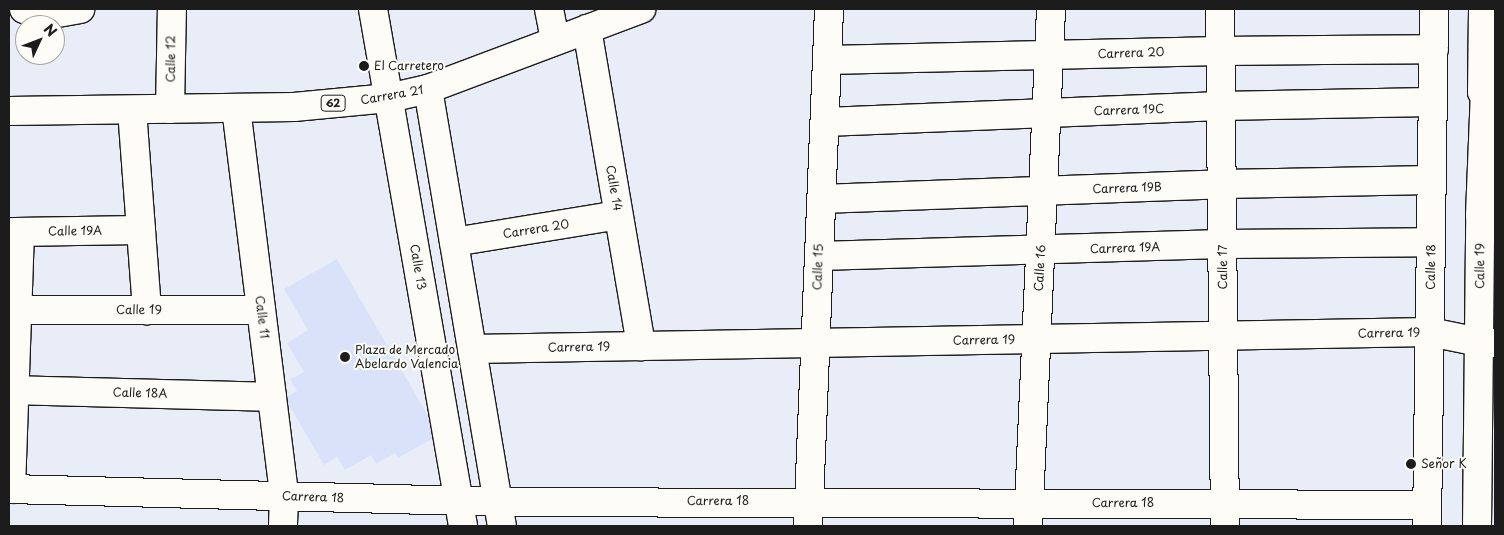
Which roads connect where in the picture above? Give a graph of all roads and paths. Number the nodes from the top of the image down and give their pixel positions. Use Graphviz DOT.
graph roads {
  1 [pos="24,9"];
  2 [pos="80,9"];
  3 [pos="172,9"];
  4 [pos="373,9"];
  5 [pos="549,9"];
  6 [pos="641,9"];
  7 [pos="829,9"];
  8 [pos="1051,9"];
  9 [pos="1220,9"];
  10 [pos="1434,9"];
  11 [pos="1482,9"];
  12 [pos="588,29"];
  13 [pos="555,40"];
  14 [pos="1434,49"];
  15 [pos="1220,51"];
  16 [pos="1050,55"];
  17 [pos="827,60"];
  18 [pos="428,89"];
  19 [pos="1490,93"];
  20 [pos="388,98"];
  21 [pos="1433,102"];
  22 [pos="1221,106"];
  23 [pos="236,108"];
  24 [pos="170,109"];
  25 [pos="132,110"];
  26 [pos="9,111"];
  27 [pos="1047,114"];
  28 [pos="825,122"];
  29 [pos="1432,180"];
  30 [pos="1222,184"];
  31 [pos="1044,192"];
  32 [pos="822,199"];
  33 [pos="618,215"];
  34 [pos="1488,216"];
  35 [pos="141,230"];
  36 [pos="14,232"];
  37 [pos="454,242"];
  38 [pos="1431,242"];
  39 [pos="1222,244"];
  40 [pos="1041,250"];
  41 [pos="819,256"];
  42 [pos="17,310"];
  43 [pos="147,310"];
  44 [pos="261,310"];
  45 [pos="1430,332"];
  46 [pos="1223,336"];
  47 [pos="1037,339"];
  48 [pos="815,343"];
  49 [pos="1487,343"];
  50 [pos="641,346"];
  51 [pos="472,349"];
  52 [pos="12,390"];
  53 [pos="272,397"];
  54 [pos="1487,449"];
  55 [pos="10,489"];
  56 [pos="284,496"];
  57 [pos="461,514"];
  58 [pos="499,514"];
  59 [pos="808,514"];
  60 [pos="1029,514"];
  61 [pos="1225,515"];
  62 [pos="1427,516"];
  63 [pos="283,526"];
  64 [pos="1477,526"];
  1 -- 2 [label="street"];
  3 -- 24 [label="street, Calle 12"];
  4 -- 20 [label="street, Calle 13"];
  5 -- 13 [label="street"];
  6 -- 12 [label="street, Carrera 21 / 62"];
  7 -- 17 [label="street, Calle 15"];
  8 -- 16 [label="street, Calle 16"];
  9 -- 15 [label="street, Calle 17"];
  10 -- 14 [label="street, Calle 18"];
  11 -- 19 [label="street, Calle 19"];
  12 -- 13 [label="street, Carrera 21 / 62"];
  12 -- 33 [label="street, Calle 14"];
  13 -- 18 [label="street, Carrera 21 / 62"];
  14 -- 15 [label="street, Carrera 20"];
  14 -- 21 [label="street, Calle 18"];
  15 -- 16 [label="street, Carrera 20"];
  15 -- 22 [label="street, Calle 17"];
  16 -- 17 [label="street, Carrera 20"];
  16 -- 27 [label="street, Calle 16"];
  17 -- 28 [label="street, Calle 15"];
  18 -- 20 [label="street, Carrera 21 / 62"];
  18 -- 37 [label="street"];
  19 -- 34 [label="street, Calle 19"];
  20 -- 23 [label="street, Carrera 21 / 62"];
  20 -- 57 [label="street, Calle 13"];
  21 -- 22 [label="street, Carrera 19C"];
  21 -- 29 [label="street, Calle 18"];
  22 -- 27 [label="street, Carrera 19C"];
  22 -- 30 [label="street, Calle 17"];
  23 -- 24 [label="street, Carrera 21 / 62"];
  23 -- 44 [label="street, Calle 11"];
  24 -- 25 [label="street, Carrera 21 / 62"];
  25 -- 26 [label="street, Carrera 21 / 62"];
  25 -- 35 [label="street"];
  27 -- 28 [label="street, Carrera 19C"];
  27 -- 31 [label="street, Calle 16"];
  28 -- 32 [label="street, Calle 15"];
  29 -- 30 [label="street, Carrera 19B"];
  29 -- 38 [label="street, Calle 18"];
  30 -- 31 [label="street, Carrera 19B"];
  30 -- 39 [label="street, Calle 17"];
  31 -- 32 [label="street, Carrera 19B"];
  31 -- 40 [label="street, Calle 16"];
  32 -- 41 [label="street, Calle 15"];
  33 -- 37 [label="street, Carrera 20"];
  33 -- 50 [label="street, Calle 14"];
  34 -- 49 [label="street, Calle 19"];
  35 -- 36 [label="street, Calle 19A"];
  35 -- 43 [label="street"];
  36 -- 42 [label="street"];
  37 -- 51 [label="street"];
  38 -- 39 [label="street, Carrera 19A"];
  38 -- 45 [label="street, Calle 18"];
  39 -- 40 [label="street, Carrera 19A"];
  39 -- 46 [label="street, Calle 17"];
  40 -- 41 [label="street, Carrera 19A"];
  40 -- 47 [label="street, Calle 16"];
  41 -- 48 [label="street, Calle 15"];
  42 -- 43 [label="street, Calle 19"];
  42 -- 52 [label="street"];
  43 -- 44 [label="street, Calle 19"];
  44 -- 53 [label="street, Calle 11"];
  45 -- 46 [label="street, Carrera 19"];
  45 -- 49 [label="street, Carrera 19"];
  45 -- 62 [label="street, Calle 18"];
  46 -- 47 [label="street, Carrera 19"];
  46 -- 61 [label="street, Calle 17"];
  47 -- 48 [label="street, Carrera 19"];
  47 -- 60 [label="street, Calle 16"];
  48 -- 50 [label="street, Carrera 19"];
  48 -- 59 [label="street, Calle 15"];
  49 -- 54 [label="street, Calle 19"];
  50 -- 51 [label="street, Carrera 19"];
  51 -- 58 [label="street"];
  52 -- 53 [label="street, Calle 18A"];
  52 -- 55 [label="street"];
  53 -- 56 [label="street, Calle 11"];
  54 -- 64 [label="street, Calle 19"];
  55 -- 56 [label="street, Carrera 18"];
  56 -- 57 [label="street, Carrera 18"];
  56 -- 63 [label="street, Calle 11"];
  57 -- 58 [label="street, Carrera 18"];
  58 -- 59 [label="street, Carrera 18"];
  59 -- 60 [label="street, Carrera 18"];
  60 -- 61 [label="street, Carrera 18"];
  61 -- 62 [label="street, Carrera 18"];
}
